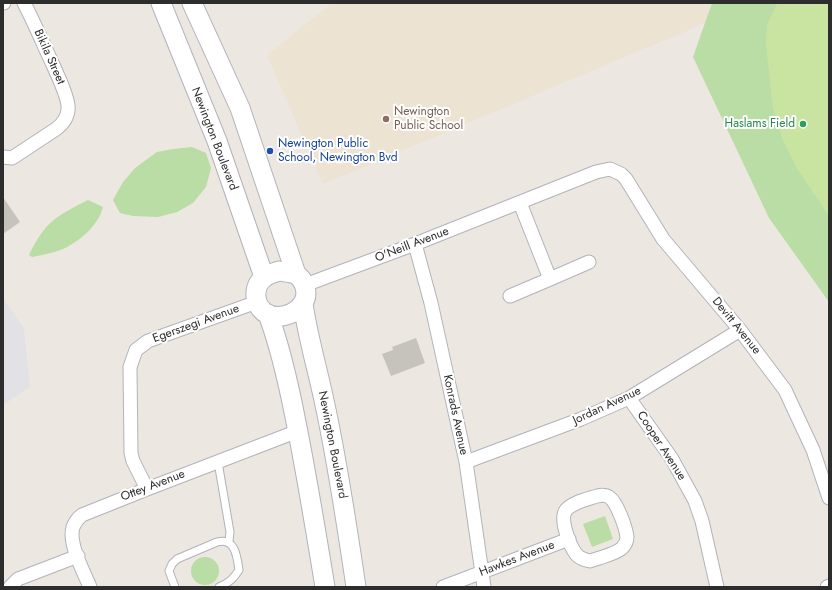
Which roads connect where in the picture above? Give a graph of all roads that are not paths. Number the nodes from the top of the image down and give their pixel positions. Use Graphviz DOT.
graph roads {
  1 [pos="24,3"];
  2 [pos="161,3"];
  3 [pos="192,3"];
  4 [pos="3,158"];
  5 [pos="616,171"];
  6 [pos="520,203"];
  7 [pos="415,244"];
  8 [pos="589,262"];
  9 [pos="264,277"];
  10 [pos="550,279"];
  11 [pos="301,288"];
  12 [pos="510,296"];
  13 [pos="263,308"];
  14 [pos="740,330"];
  15 [pos="629,398"];
  16 [pos="298,431"];
  17 [pos="218,462"];
  18 [pos="466,462"];
  19 [pos="147,488"];
  20 [pos="829,498"];
  21 [pos="569,539"];
  22 [pos="229,541"];
  23 [pos="78,556"];
  24 [pos="481,573"];
  25 [pos="10,587"];
  26 [pos="90,587"];
  27 [pos="175,587"];
  28 [pos="219,587"];
  29 [pos="325,587"];
  30 [pos="356,587"];
  31 [pos="443,587"];
  32 [pos="484,587"];
  33 [pos="717,587"];
  1 -- 4 [label="street, Bikila Street"];
  2 -- 9 [label="street, Newington Boulevard"];
  3 -- 11 [label="street, Newington Boulevard"];
  5 -- 6 [label="street, O'Neill Avenue"];
  5 -- 14 [label="street, Devitt Avenue"];
  6 -- 7 [label="street, O'Neill Avenue"];
  6 -- 10 [label="street"];
  7 -- 11 [label="street, O'Neill Avenue"];
  7 -- 18 [label="street, Konrads Avenue"];
  8 -- 10 [label="street"];
  9 -- 11 [label="street"];
  9 -- 13 [label="street"];
  10 -- 12 [label="street"];
  11 -- 13 [label="street"];
  11 -- 30 [label="street, Newington Boulevard"];
  13 -- 16 [label="street"];
  13 -- 19 [label="street, Egerszegi Avenue"];
  14 -- 15 [label="street, Jordan Avenue"];
  14 -- 20 [label="street, Devitt Avenue"];
  15 -- 18 [label="street, Jordan Avenue"];
  15 -- 33 [label="street, Cooper Avenue"];
  16 -- 17 [label="street, Ottey Avenue"];
  16 -- 29 [label="street"];
  17 -- 19 [label="street, Ottey Avenue"];
  17 -- 22 [label="lane"];
  18 -- 24 [label="street, Konrads Avenue"];
  19 -- 23 [label="street, Ottey Avenue"];
  21 -- 21 [label="street, Hawkes Avenue"];
  21 -- 24 [label="street, Hawkes Avenue"];
  22 -- 27 [label="lane"];
  22 -- 28 [label="lane"];
  23 -- 25 [label="street"];
  23 -- 26 [label="street, Ottey Avenue"];
  24 -- 31 [label="street, Hawkes Avenue"];
  24 -- 32 [label="street, Konrads Avenue"];
}
